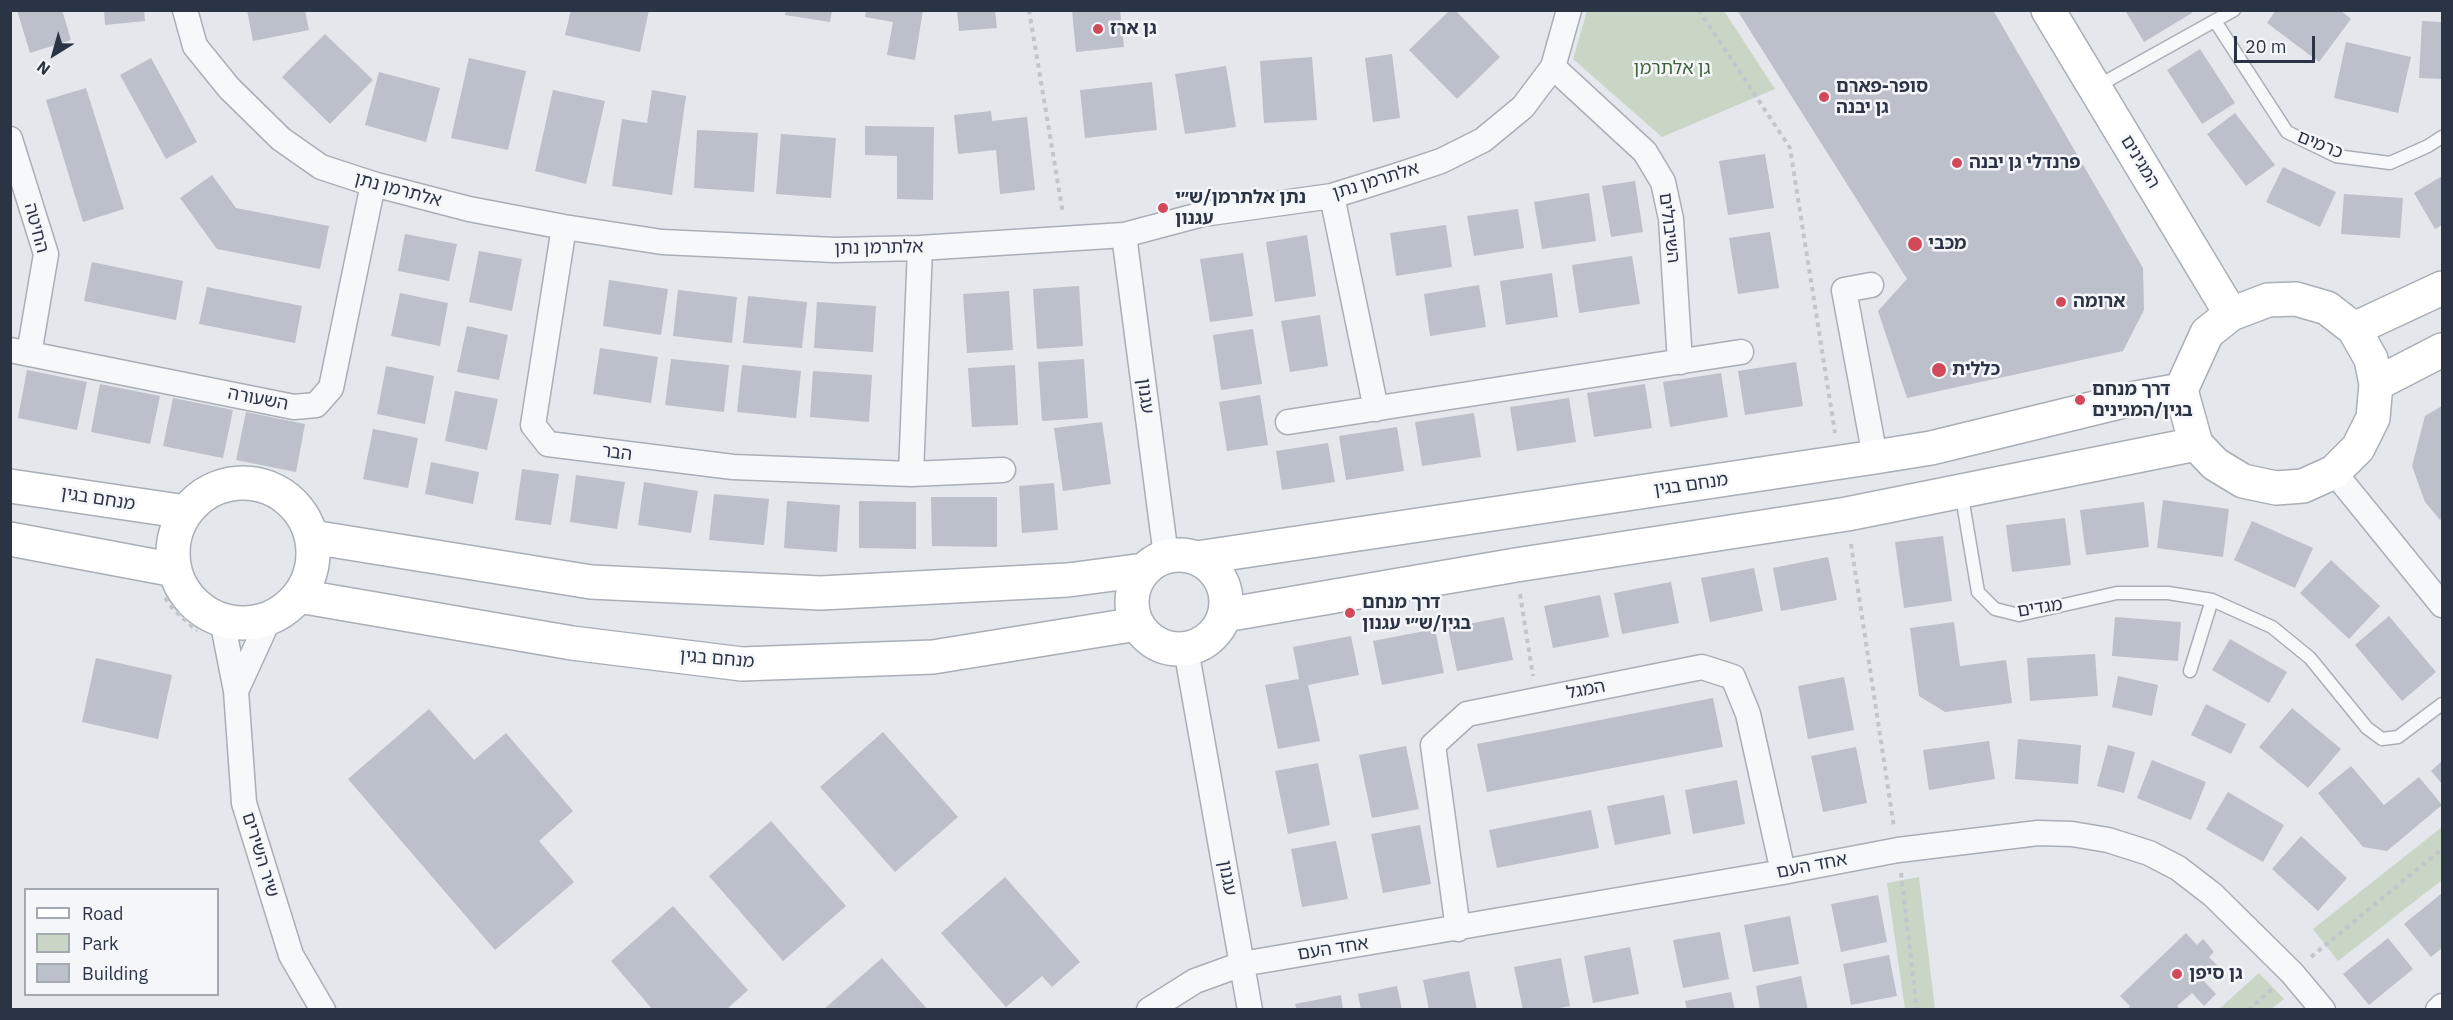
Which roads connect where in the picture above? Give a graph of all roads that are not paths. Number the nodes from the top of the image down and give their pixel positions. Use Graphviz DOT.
graph roads {
  1 [pos="185,10"];
  2 [pos="1569,10"];
  3 [pos="2048,10"];
  4 [pos="2234,10"];
  5 [pos="2215,21"];
  6 [pos="1553,67"];
  7 [pos="2095,88"];
  8 [pos="2442,137"];
  9 [pos="10,139"];
  10 [pos="374,184"];
  11 [pos="1332,196"];
  12 [pos="564,227"];
  13 [pos="1124,235"];
  14 [pos="920,248"];
  15 [pos="1871,285"];
  16 [pos="2442,288"];
  17 [pos="2231,314"];
  18 [pos="2354,329"];
  19 [pos="2442,350"];
  20 [pos="20,352"];
  21 [pos="1741,352"];
  22 [pos="1680,362"];
  23 [pos="2376,384"];
  24 [pos="2181,390"];
  25 [pos="1376,409"];
  26 [pos="1288,422"];
  27 [pos="2196,444"];
  28 [pos="1875,457"];
  29 [pos="1004,470"];
  30 [pos="2334,472"];
  31 [pos="910,474"];
  32 [pos="10,486"];
  33 [pos="1960,490"];
  34 [pos="186,512"];
  35 [pos="312,537"];
  36 [pos="10,539"];
  37 [pos="1169,561"];
  38 [pos="175,570"];
  39 [pos="299,596"];
  40 [pos="2212,600"];
  41 [pos="2442,605"];
  42 [pos="1225,615"];
  43 [pos="269,619"];
  44 [pos="222,620"];
  45 [pos="1137,624"];
  46 [pos="1186,649"];
  47 [pos="2190,671"];
  48 [pos="236,691"];
  49 [pos="2442,704"];
  50 [pos="1783,872"];
  51 [pos="1458,929"];
  52 [pos="1242,964"];
  53 [pos="2442,1006"];
  54 [pos="323,1010"];
  55 [pos="1149,1010"];
  56 [pos="1250,1010"];
  57 [pos="2323,1010"];
  58 [pos="2438,1010"];
  1 -- 10 [label="street, אלתרמן נתן"];
  2 -- 6 [label="street, אלתרמן נתן"];
  3 -- 7 [label="main road, המגינים"];
  4 -- 5 [label="lane"];
  5 -- 7 [label="lane"];
  5 -- 8 [label="lane, כרמים"];
  6 -- 11 [label="street, אלתרמן נתן"];
  6 -- 22 [label="street, השיבולים"];
  7 -- 17 [label="main road, המגינים"];
  9 -- 20 [label="street, החיטה"];
  10 -- 12 [label="street, אלתרמן נתן"];
  10 -- 20 [label="street, השעורה"];
  11 -- 13 [label="street, אלתרמן נתן"];
  11 -- 25 [label="street"];
  12 -- 14 [label="street, אלתרמן נתן"];
  12 -- 31 [label="street, הבר"];
  13 -- 14 [label="street, אלתרמן נתן"];
  13 -- 37 [label="street, עגנון"];
  14 -- 31 [label="street"];
  15 -- 28 [label="street"];
  16 -- 18 [label="main road"];
  17 -- 18 [label="main road"];
  17 -- 24 [label="main road"];
  18 -- 23 [label="main road"];
  19 -- 23 [label="main road"];
  21 -- 22 [label="street"];
  22 -- 25 [label="street"];
  23 -- 30 [label="main road"];
  24 -- 27 [label="main road"];
  24 -- 28 [label="main road, מנחם בגין"];
  25 -- 26 [label="street"];
  27 -- 30 [label="main road"];
  27 -- 33 [label="main road"];
  28 -- 37 [label="main road, מנחם בגין"];
  29 -- 31 [label="street, הבר"];
  30 -- 41 [label="street"];
  32 -- 34 [label="main road, מנחם בגין"];
  33 -- 40 [label="lane, מגדים"];
  33 -- 42 [label="main road"];
  34 -- 35 [label="main road"];
  34 -- 38 [label="main road"];
  35 -- 37 [label="main road, מנחם בגין"];
  35 -- 39 [label="main road"];
  36 -- 38 [label="main road"];
  37 -- 42 [label="main road"];
  37 -- 45 [label="main road"];
  38 -- 44 [label="main road"];
  39 -- 43 [label="main road"];
  39 -- 45 [label="main road, מנחם בגין"];
  40 -- 47 [label="lane"];
  40 -- 49 [label="lane, מגדים"];
  42 -- 46 [label="main road"];
  43 -- 44 [label="main road"];
  43 -- 48 [label="street, שיר השירים"];
  44 -- 48 [label="street, שיר השירים"];
  45 -- 46 [label="main road"];
  46 -- 52 [label="street, עגנון"];
  48 -- 54 [label="street, שיר השירים"];
  50 -- 51 [label="street, אחד העם"];
  50 -- 51 [label="street, המגל"];
  50 -- 57 [label="street, אחד העם"];
  51 -- 52 [label="street, אחד העם"];
  52 -- 55 [label="street, אחד העם"];
  52 -- 56 [label="street, עגנון"];
  53 -- 58 [label="street"];
}
